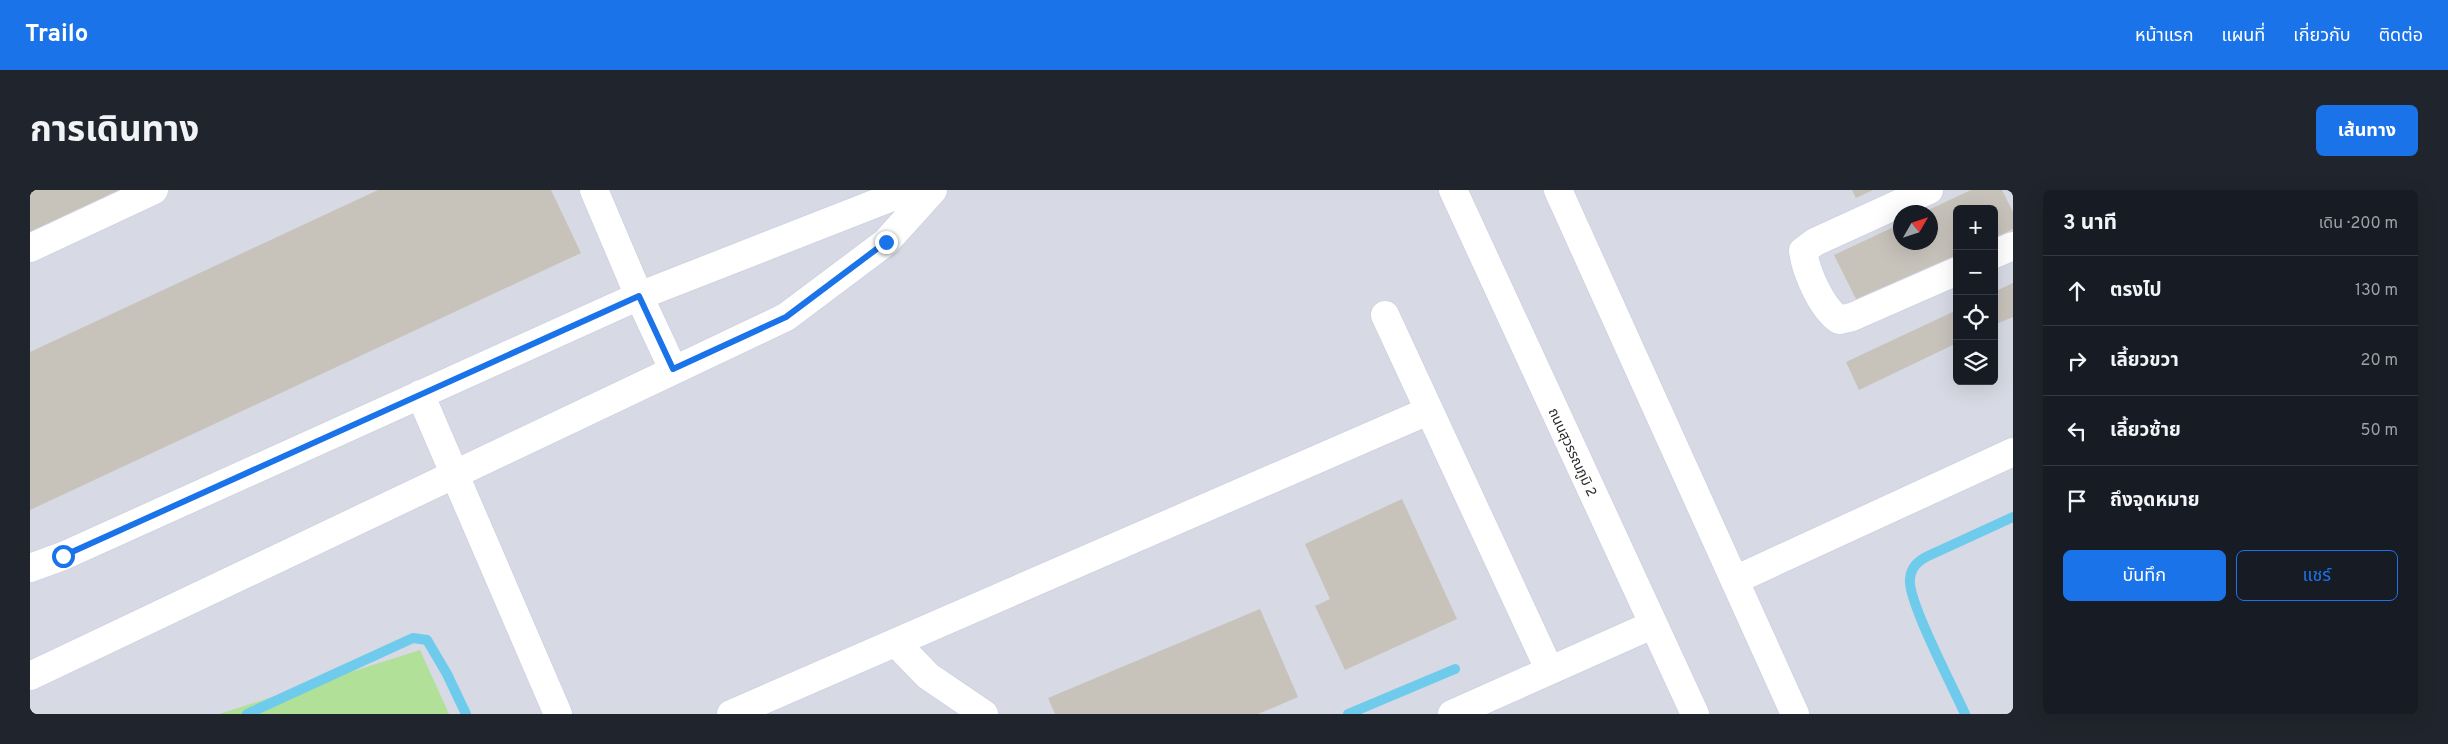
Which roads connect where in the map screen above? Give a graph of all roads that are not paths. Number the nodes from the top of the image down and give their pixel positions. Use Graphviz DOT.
graph roads {
  1 [pos="154,190"];
  2 [pos="594,190"];
  3 [pos="910,190"];
  4 [pos="932,190"];
  5 [pos="1453,190"];
  6 [pos="1558,190"];
  7 [pos="1929,190"];
  8 [pos="2013,246"];
  9 [pos="30,248"];
  10 [pos="1998,252"];
  11 [pos="1953,273"];
  12 [pos="639,296"];
  13 [pos="1385,315"];
  14 [pos="673,369"];
  15 [pos="420,394"];
  16 [pos="1428,411"];
  17 [pos="2013,452"];
  18 [pos="454,473"];
  19 [pos="30,568"];
  20 [pos="1735,580"];
  21 [pos="1652,625"];
  22 [pos="896,643"];
  23 [pos="1549,668"];
  24 [pos="30,676"];
  25 [pos="558,714"];
  26 [pos="731,714"];
  27 [pos="984,714"];
  28 [pos="1452,714"];
  29 [pos="1695,714"];
  30 [pos="1795,714"];
  1 -- 9 [label="street"];
  2 -- 12 [label="street"];
  3 -- 12 [label="street"];
  4 -- 14 [label="street"];
  5 -- 21 [label="street, ถนนสุวรรณภูมิ 2"];
  6 -- 20 [label="street"];
  7 -- 11 [label="street"];
  8 -- 10 [label="street"];
  12 -- 14 [label="street"];
  12 -- 15 [label="street"];
  13 -- 16 [label="street"];
  14 -- 18 [label="street"];
  15 -- 18 [label="street"];
  15 -- 19 [label="street"];
  16 -- 22 [label="street"];
  16 -- 23 [label="street"];
  17 -- 20 [label="street"];
  18 -- 24 [label="street"];
  18 -- 25 [label="street"];
  20 -- 30 [label="street"];
  21 -- 23 [label="street"];
  21 -- 29 [label="street, ถนนสุวรรณภูมิ 2"];
  22 -- 26 [label="street"];
  22 -- 27 [label="street"];
  23 -- 28 [label="street"];
}
